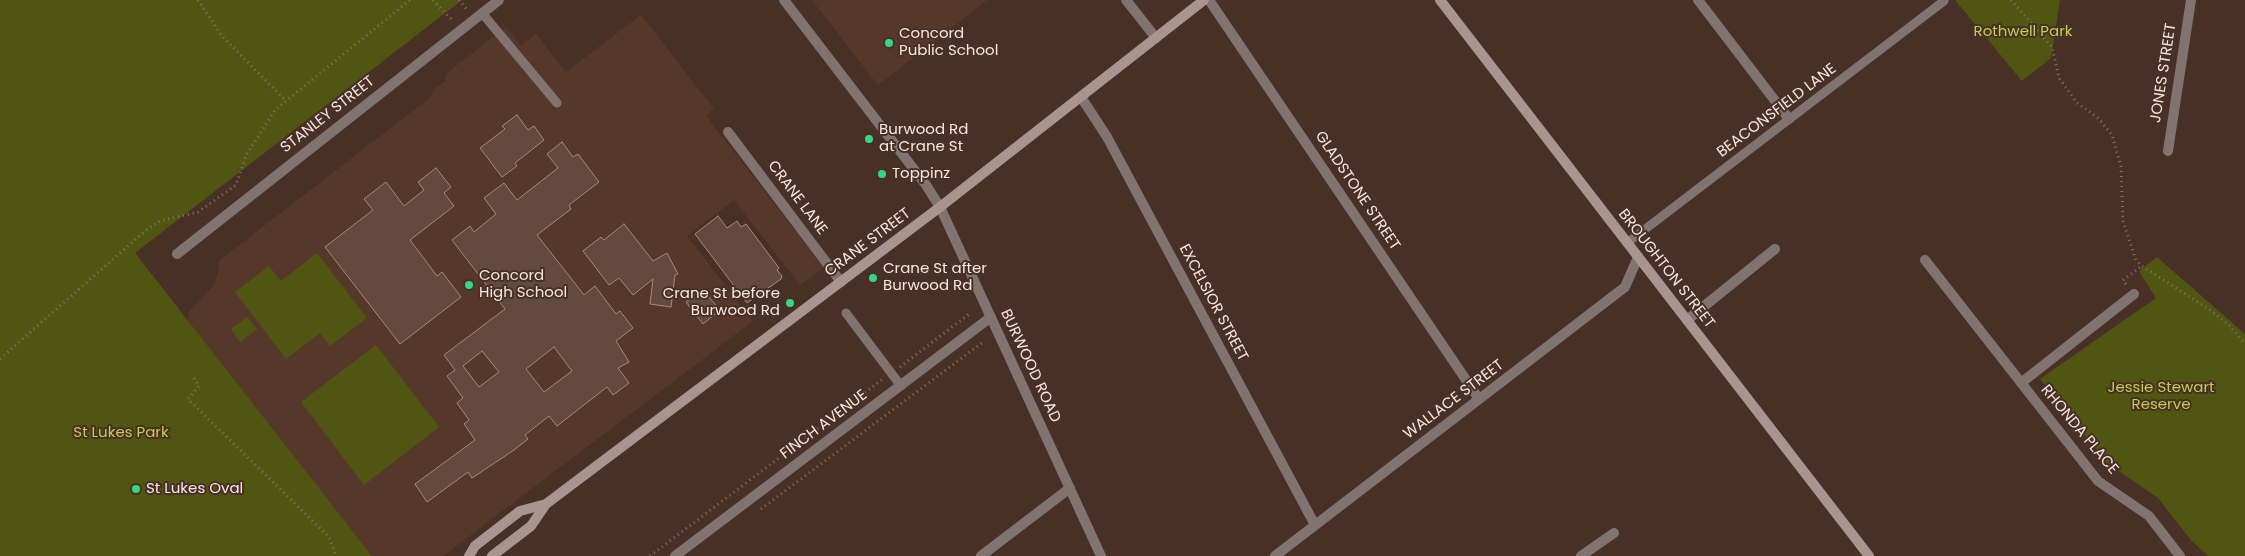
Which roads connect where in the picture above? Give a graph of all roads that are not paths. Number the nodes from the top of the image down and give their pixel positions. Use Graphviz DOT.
graph roads {
  1 [pos="499,0"];
  2 [pos="784,0"];
  3 [pos="1126,0"];
  4 [pos="1204,0"];
  5 [pos="1209,0"];
  6 [pos="1440,0"];
  7 [pos="1698,0"];
  8 [pos="2191,0"];
  9 [pos="1944,1"];
  10 [pos="482,13"];
  11 [pos="1156,38"];
  12 [pos="1081,96"];
  13 [pos="557,103"];
  14 [pos="1789,119"];
  15 [pos="728,132"];
  16 [pos="2168,151"];
  17 [pos="940,207"];
  18 [pos="1627,244"];
  19 [pos="1775,249"];
  20 [pos="177,254"];
  21 [pos="1638,257"];
  22 [pos="1925,260"];
  23 [pos="841,282"];
  24 [pos="2134,294"];
  25 [pos="846,313"];
  26 [pos="991,317"];
  27 [pos="1687,320"];
  28 [pos="2021,383"];
  29 [pos="901,386"];
  30 [pos="1479,399"];
  31 [pos="1070,488"];
  32 [pos="546,504"];
  33 [pos="1315,525"];
  34 [pos="1614,533"];
  35 [pos="469,556"];
  36 [pos="492,556"];
  37 [pos="675,556"];
  38 [pos="980,556"];
  39 [pos="1101,556"];
  40 [pos="1275,556"];
  41 [pos="1582,556"];
  42 [pos="1869,556"];
  43 [pos="2180,556"];
  1 -- 10 [label="street, STANLEY STREET"];
  2 -- 17 [label="street, BURWOOD ROAD"];
  3 -- 11 [label="street"];
  4 -- 11 [label="main road, CRANE STREET"];
  5 -- 30 [label="street, GLADSTONE STREET"];
  6 -- 18 [label="main road, BROUGHTON STREET"];
  7 -- 14 [label="street"];
  8 -- 16 [label="street, JONES STREET"];
  9 -- 14 [label="lane, BEACONSFIELD LANE"];
  10 -- 13 [label="lane"];
  10 -- 20 [label="street, STANLEY STREET"];
  11 -- 12 [label="main road, CRANE STREET"];
  12 -- 17 [label="main road, CRANE STREET"];
  12 -- 33 [label="street, EXCELSIOR STREET"];
  14 -- 18 [label="lane, BEACONSFIELD LANE"];
  15 -- 23 [label="street, CRANE LANE"];
  17 -- 23 [label="main road, CRANE STREET"];
  17 -- 26 [label="street, BURWOOD ROAD"];
  18 -- 21 [label="main road, BROUGHTON STREET"];
  19 -- 27 [label="street"];
  21 -- 27 [label="main road, BROUGHTON STREET"];
  21 -- 30 [label="street, WALLACE STREET"];
  22 -- 28 [label="street, RHONDA PLACE"];
  23 -- 32 [label="main road, CRANE STREET"];
  24 -- 28 [label="street, RHONDA PLACE"];
  25 -- 29 [label="lane"];
  26 -- 29 [label="street, FINCH AVENUE"];
  26 -- 31 [label="street, BURWOOD ROAD"];
  27 -- 42 [label="main road, BROUGHTON STREET"];
  28 -- 43 [label="street, RHONDA PLACE"];
  29 -- 37 [label="street, FINCH AVENUE"];
  30 -- 33 [label="street, WALLACE STREET"];
  31 -- 38 [label="street"];
  31 -- 39 [label="street, BURWOOD ROAD"];
  32 -- 35 [label="main road, CRANE STREET"];
  32 -- 36 [label="main road, CRANE STREET"];
  33 -- 40 [label="street, WALLACE STREET"];
  34 -- 41 [label="street"];
}
